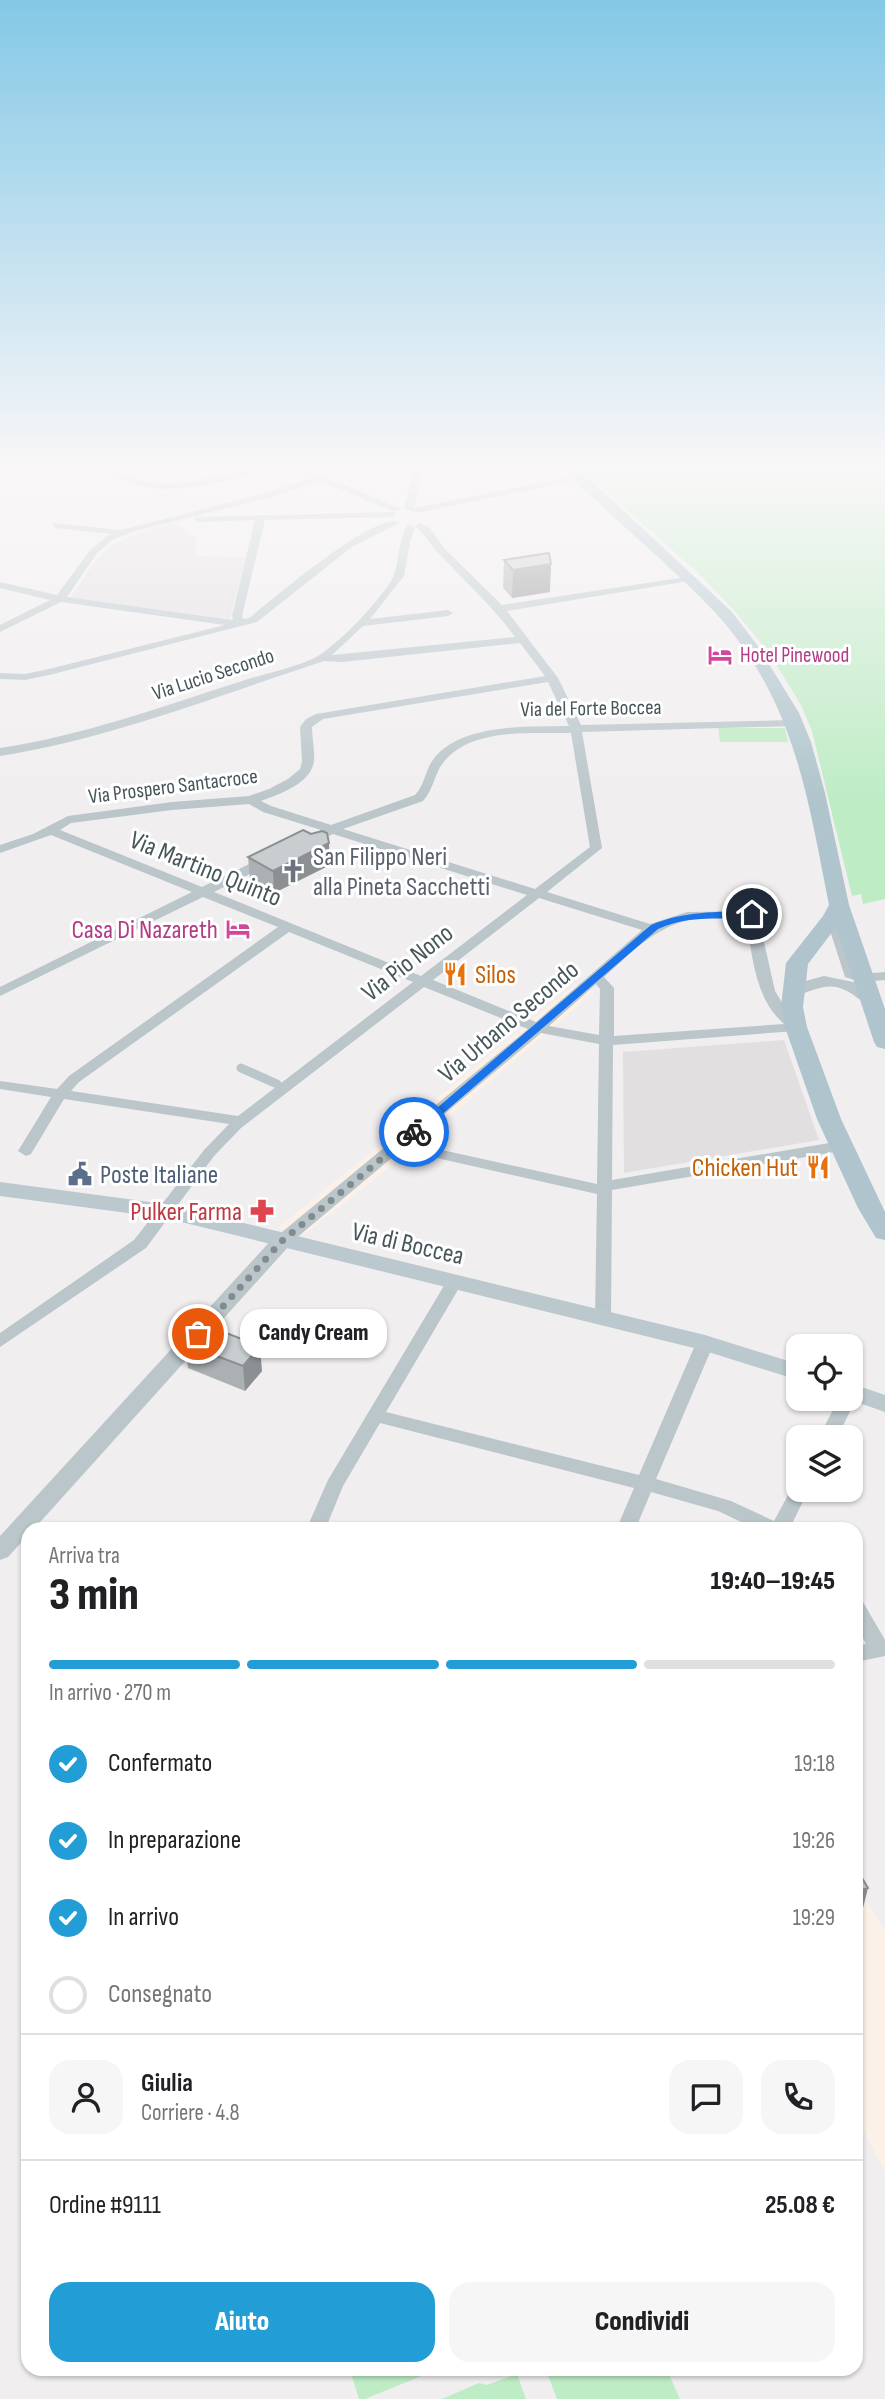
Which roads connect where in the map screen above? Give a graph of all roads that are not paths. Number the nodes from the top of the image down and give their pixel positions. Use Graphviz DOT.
graph roads {
  1 [pos="73,580"];
  2 [pos="246,580"];
  3 [pos="305,580"];
  4 [pos="396,580"];
  5 [pos="471,580"];
  6 [pos="683,580"];
  7 [pos="690,580"];
  8 [pos="0,585"];
  9 [pos="60,599"];
  10 [pos="500,609"];
  11 [pos="448,613"];
  12 [pos="360,623"];
  13 [pos="240,624"];
  14 [pos="0,629"];
  15 [pos="524,639"];
  16 [pos="323,658"];
  17 [pos="0,676"];
  18 [pos="552,678"];
  19 [pos="795,723"];
  20 [pos="576,728"];
  21 [pos="0,752"];
  22 [pos="251,800"];
  23 [pos="333,828"];
  24 [pos="50,830"];
  25 [pos="0,849"];
  26 [pos="204,892"];
  27 [pos="538,893"];
  28 [pos="836,911"];
  29 [pos="288,926"];
  30 [pos="652,929"];
  31 [pos="597,977"];
  32 [pos="874,977"];
  33 [pos="423,980"];
  34 [pos="0,992"];
  35 [pos="792,992"];
  36 [pos="871,1000"];
  37 [pos="796,1027"];
  38 [pos="538,1028"];
  39 [pos="608,1041"];
  40 [pos="885,1042"];
  41 [pos="241,1068"];
  42 [pos="277,1084"];
  43 [pos="0,1085"];
  44 [pos="60,1094"];
  45 [pos="241,1121"];
  46 [pos="400,1145"];
  47 [pos="841,1146"];
  48 [pos="26,1151"];
  49 [pos="605,1188"];
  50 [pos="0,1189"];
  51 [pos="165,1211"];
  52 [pos="885,1232"];
  53 [pos="282,1241"];
  54 [pos="454,1283"];
  55 [pos="603,1318"];
  56 [pos="0,1341"];
  57 [pos="705,1343"];
  58 [pos="786,1368"];
  59 [pos="863,1398"];
  60 [pos="885,1404"];
  61 [pos="377,1416"];
  62 [pos="643,1483"];
  63 [pos="793,1502"];
  64 [pos="26,1522"];
  65 [pos="318,1522"];
  66 [pos="628,1522"];
  67 [pos="759,1522"];
  68 [pos="782,1522"];
  69 [pos="21,1528"];
  70 [pos="0,1551"];
  71 [pos="863,1619"];
  72 [pos="882,1649"];
  73 [pos="863,1653"];
  1 -- 9 [label="street"];
  2 -- 13 [label="street"];
  3 -- 13 [label="street"];
  4 -- 12 [label="street"];
  5 -- 10 [label="street, Via Pio Nono"];
  6 -- 10 [label="street"];
  7 -- 19 [label="main road"];
  8 -- 9 [label="street"];
  9 -- 13 [label="street"];
  9 -- 14 [label="street"];
  10 -- 15 [label="street, Via Pio Nono"];
  11 -- 12 [label="street"];
  12 -- 16 [label="street"];
  13 -- 17 [label="street"];
  15 -- 16 [label="street, Via Lucio Secondo"];
  15 -- 18 [label="street, Via Pio Nono"];
  16 -- 21 [label="street, Via Lucio Secondo"];
  18 -- 20 [label="street, Via Pio Nono"];
  18 -- 22 [label="street, Via Prospero Santacroce"];
  19 -- 20 [label="street, Via del Forte Boccea"];
  19 -- 28 [label="main road"];
  20 -- 23 [label="street, Via del Forte Boccea"];
  20 -- 27 [label="street, Via Pio Nono"];
  22 -- 23 [label="street"];
  22 -- 24 [label="street, Via Prospero Santacroce"];
  23 -- 26 [label="street, Via del Forte Boccea"];
  23 -- 27 [label="street"];
  24 -- 25 [label="street, Via Prospero Santacroce"];
  24 -- 26 [label="street, Via Martino Quinto"];
  26 -- 29 [label="street, Via Martino Quinto"];
  26 -- 34 [label="street, Via del Forte Boccea"];
  27 -- 30 [label="street"];
  27 -- 33 [label="street, Via Pio Nono"];
  28 -- 32 [label="main road"];
  28 -- 35 [label="main road"];
  29 -- 33 [label="street, Via Martino Quinto"];
  29 -- 44 [label="street"];
  30 -- 31 [label="street, Via Urbano Secondo"];
  30 -- 37 [label="street, Via Urbano Secondo"];
  31 -- 38 [label="street, Via Urbano Secondo"];
  31 -- 39 [label="street"];
  32 -- 36 [label="main road"];
  33 -- 38 [label="street, Via Martino Quinto"];
  33 -- 45 [label="street, Via Pio Nono"];
  35 -- 36 [label="street"];
  35 -- 37 [label="main road"];
  36 -- 40 [label="main road"];
  37 -- 39 [label="street, Via Martino Quinto"];
  37 -- 47 [label="main road"];
  38 -- 39 [label="street, Via Martino Quinto"];
  38 -- 46 [label="street, Via Urbano Secondo"];
  39 -- 49 [label="street"];
  41 -- 42 [label="street"];
  43 -- 44 [label="street"];
  44 -- 45 [label="street"];
  44 -- 48 [label="street"];
  45 -- 51 [label="street, Via Pio Nono"];
  46 -- 49 [label="street"];
  46 -- 53 [label="street, Via Urbano Secondo"];
  47 -- 49 [label="street"];
  47 -- 52 [label="main road"];
  49 -- 55 [label="street"];
  50 -- 51 [label="main road, Via di Boccea"];
  51 -- 53 [label="main road, Via di Boccea"];
  51 -- 56 [label="street, Via Pio Nono"];
  53 -- 54 [label="main road, Via di Boccea"];
  53 -- 64 [label="street"];
  54 -- 55 [label="main road, Via di Boccea"];
  54 -- 61 [label="street"];
  55 -- 57 [label="main road, Via di Boccea"];
  57 -- 58 [label="main road, Via di Boccea"];
  57 -- 62 [label="street"];
  59 -- 60 [label="main road"];
  61 -- 62 [label="street"];
  61 -- 65 [label="street"];
  62 -- 66 [label="street"];
  62 -- 67 [label="street"];
  63 -- 68 [label="street"];
  69 -- 70 [label="street"];
  71 -- 72 [label="street"];
  72 -- 73 [label="street"];
}
